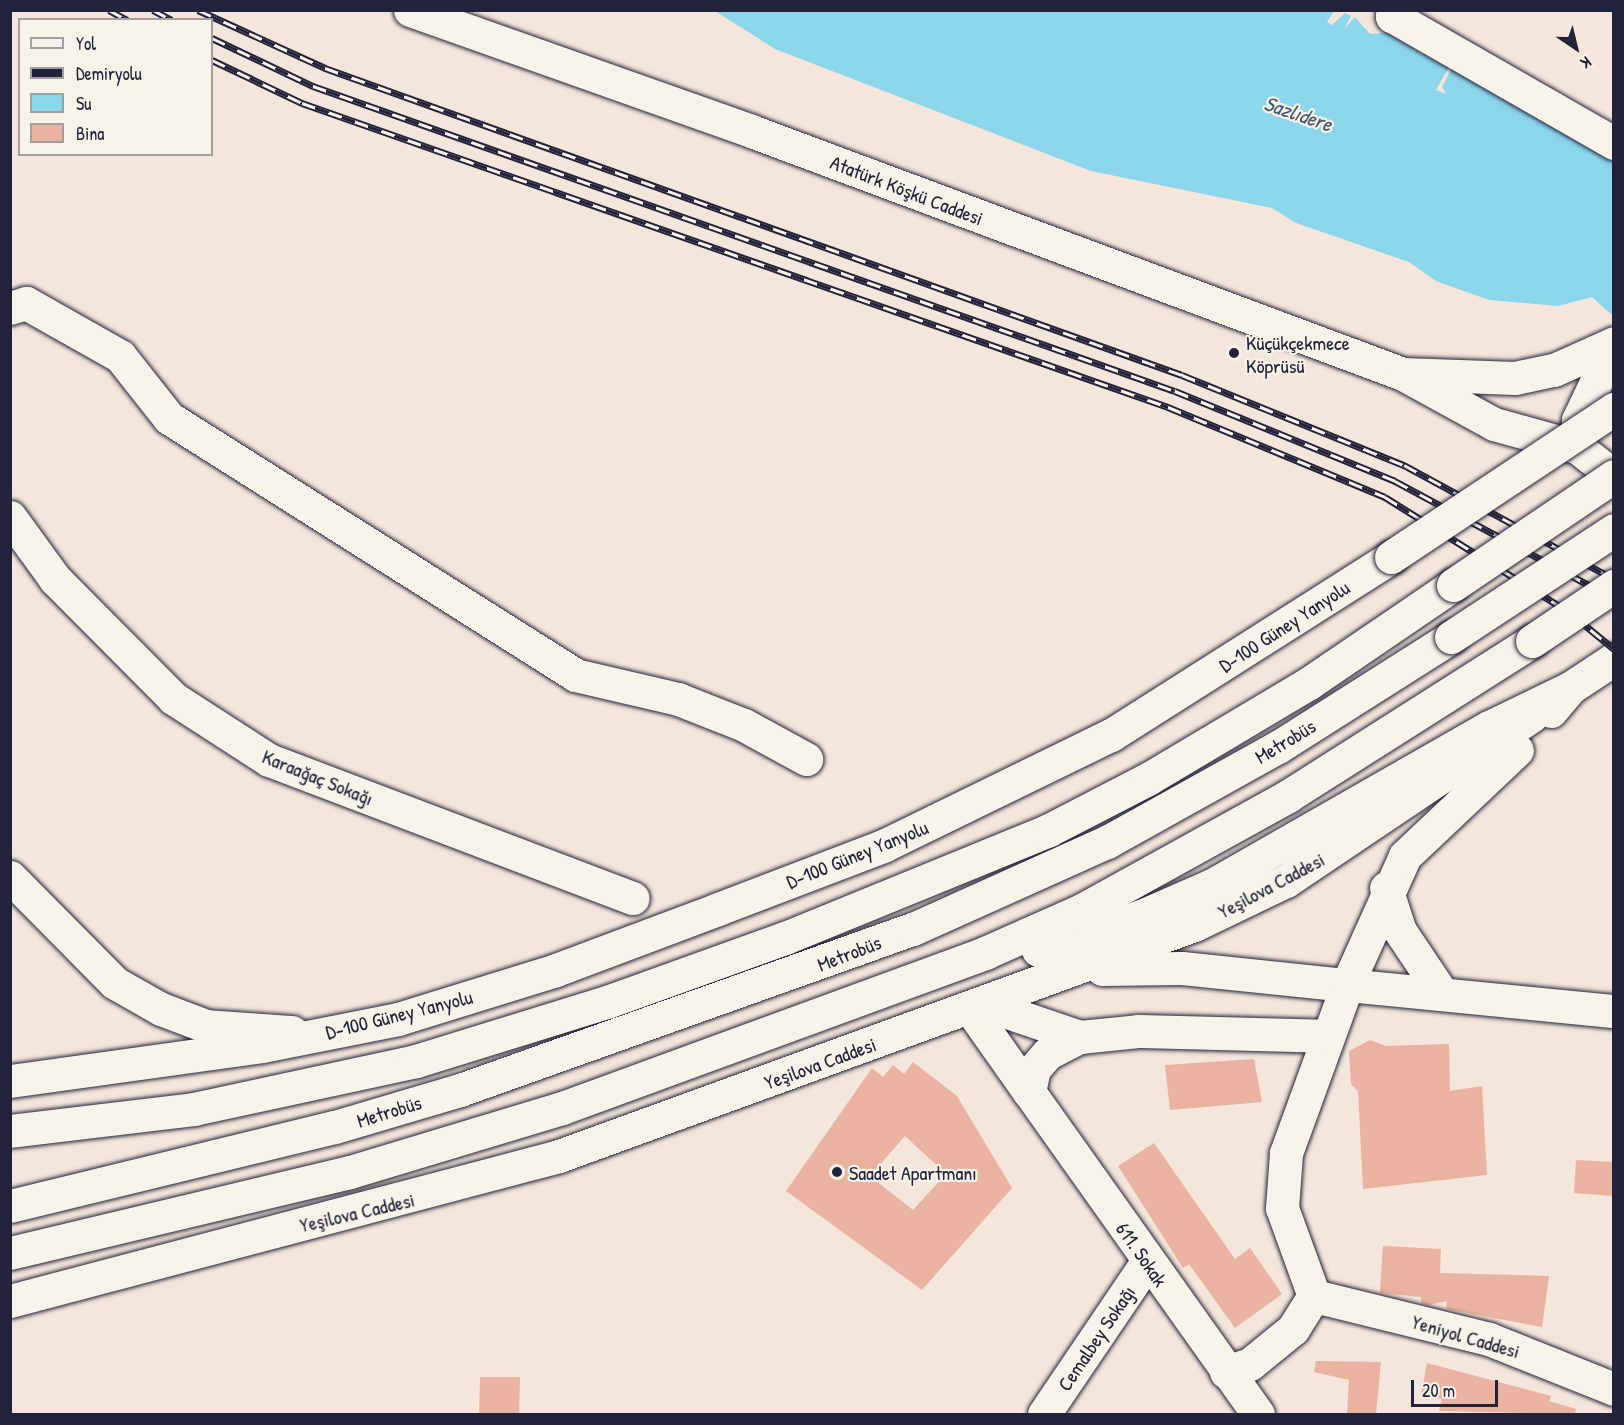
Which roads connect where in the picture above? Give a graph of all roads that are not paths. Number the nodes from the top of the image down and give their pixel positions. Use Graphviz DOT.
graph roads {
  1 [pos="410,10"];
  2 [pos="1394,13"];
  3 [pos="1614,143"];
  4 [pos="18,306"];
  5 [pos="1614,344"];
  6 [pos="1403,374"];
  7 [pos="1614,409"];
  8 [pos="1577,447"];
  9 [pos="1614,476"];
  10 [pos="10,517"];
  11 [pos="1614,530"];
  12 [pos="1614,586"];
  13 [pos="1614,659"];
  14 [pos="1570,688"];
  15 [pos="806,759"];
  16 [pos="10,877"];
  17 [pos="1386,888"];
  18 [pos="633,898"];
  19 [pos="1073,970"];
  20 [pos="1347,985"];
  21 [pos="1441,992"];
  22 [pos="883,993"];
  23 [pos="969,1007"];
  24 [pos="1614,1011"];
  25 [pos="327,1033"];
  26 [pos="1080,1036"];
  27 [pos="1326,1036"];
  28 [pos="10,1081"];
  29 [pos="1029,1092"];
  30 [pos="10,1131"];
  31 [pos="10,1206"];
  32 [pos="10,1253"];
  33 [pos="1148,1262"];
  34 [pos="1314,1296"];
  35 [pos="10,1301"];
  36 [pos="1226,1372"];
  37 [pos="1614,1389"];
  38 [pos="1044,1414"];
  39 [pos="1258,1414"];
  1 -- 6 [label="main road, Atatürk Köşkü Caddesi"];
  2 -- 3 [label="main road"];
  4 -- 15 [label="main road"];
  5 -- 6 [label="main road"];
  5 -- 8 [label="main road"];
  6 -- 8 [label="main road"];
  7 -- 25 [label="main road, D-100 Güney Yanyolu, bridge"];
  8 -- 9 [label="main road"];
  9 -- 30 [label="main road, bridge"];
  10 -- 18 [label="main road, Karaağaç Sokağı"];
  11 -- 31 [label="main road, Metrobüs, bridge"];
  12 -- 22 [label="main road, bridge"];
  13 -- 14 [label="main road"];
  14 -- 17 [label="main road"];
  14 -- 19 [label="main road, Yeşilova Caddesi"];
  14 -- 22 [label="main road"];
  16 -- 25 [label="main road"];
  17 -- 20 [label="main road"];
  17 -- 21 [label="main road"];
  19 -- 20 [label="main road"];
  19 -- 23 [label="main road, Yeşilova Caddesi"];
  20 -- 21 [label="main road"];
  20 -- 27 [label="main road"];
  21 -- 24 [label="main road"];
  22 -- 32 [label="main road"];
  23 -- 26 [label="main road"];
  23 -- 29 [label="main road, 611. Sokak"];
  23 -- 35 [label="main road, Yeşilova Caddesi"];
  25 -- 28 [label="main road, D-100 Güney Yanyolu"];
  26 -- 27 [label="main road"];
  26 -- 29 [label="main road"];
  27 -- 34 [label="main road"];
  29 -- 33 [label="main road, 611. Sokak"];
  33 -- 36 [label="main road, 611. Sokak"];
  33 -- 38 [label="main road, Cemalbey Sokağı"];
  34 -- 36 [label="main road"];
  34 -- 37 [label="main road, Yeniyol Caddesi"];
  36 -- 39 [label="main road, 611. Sokak"];
}
